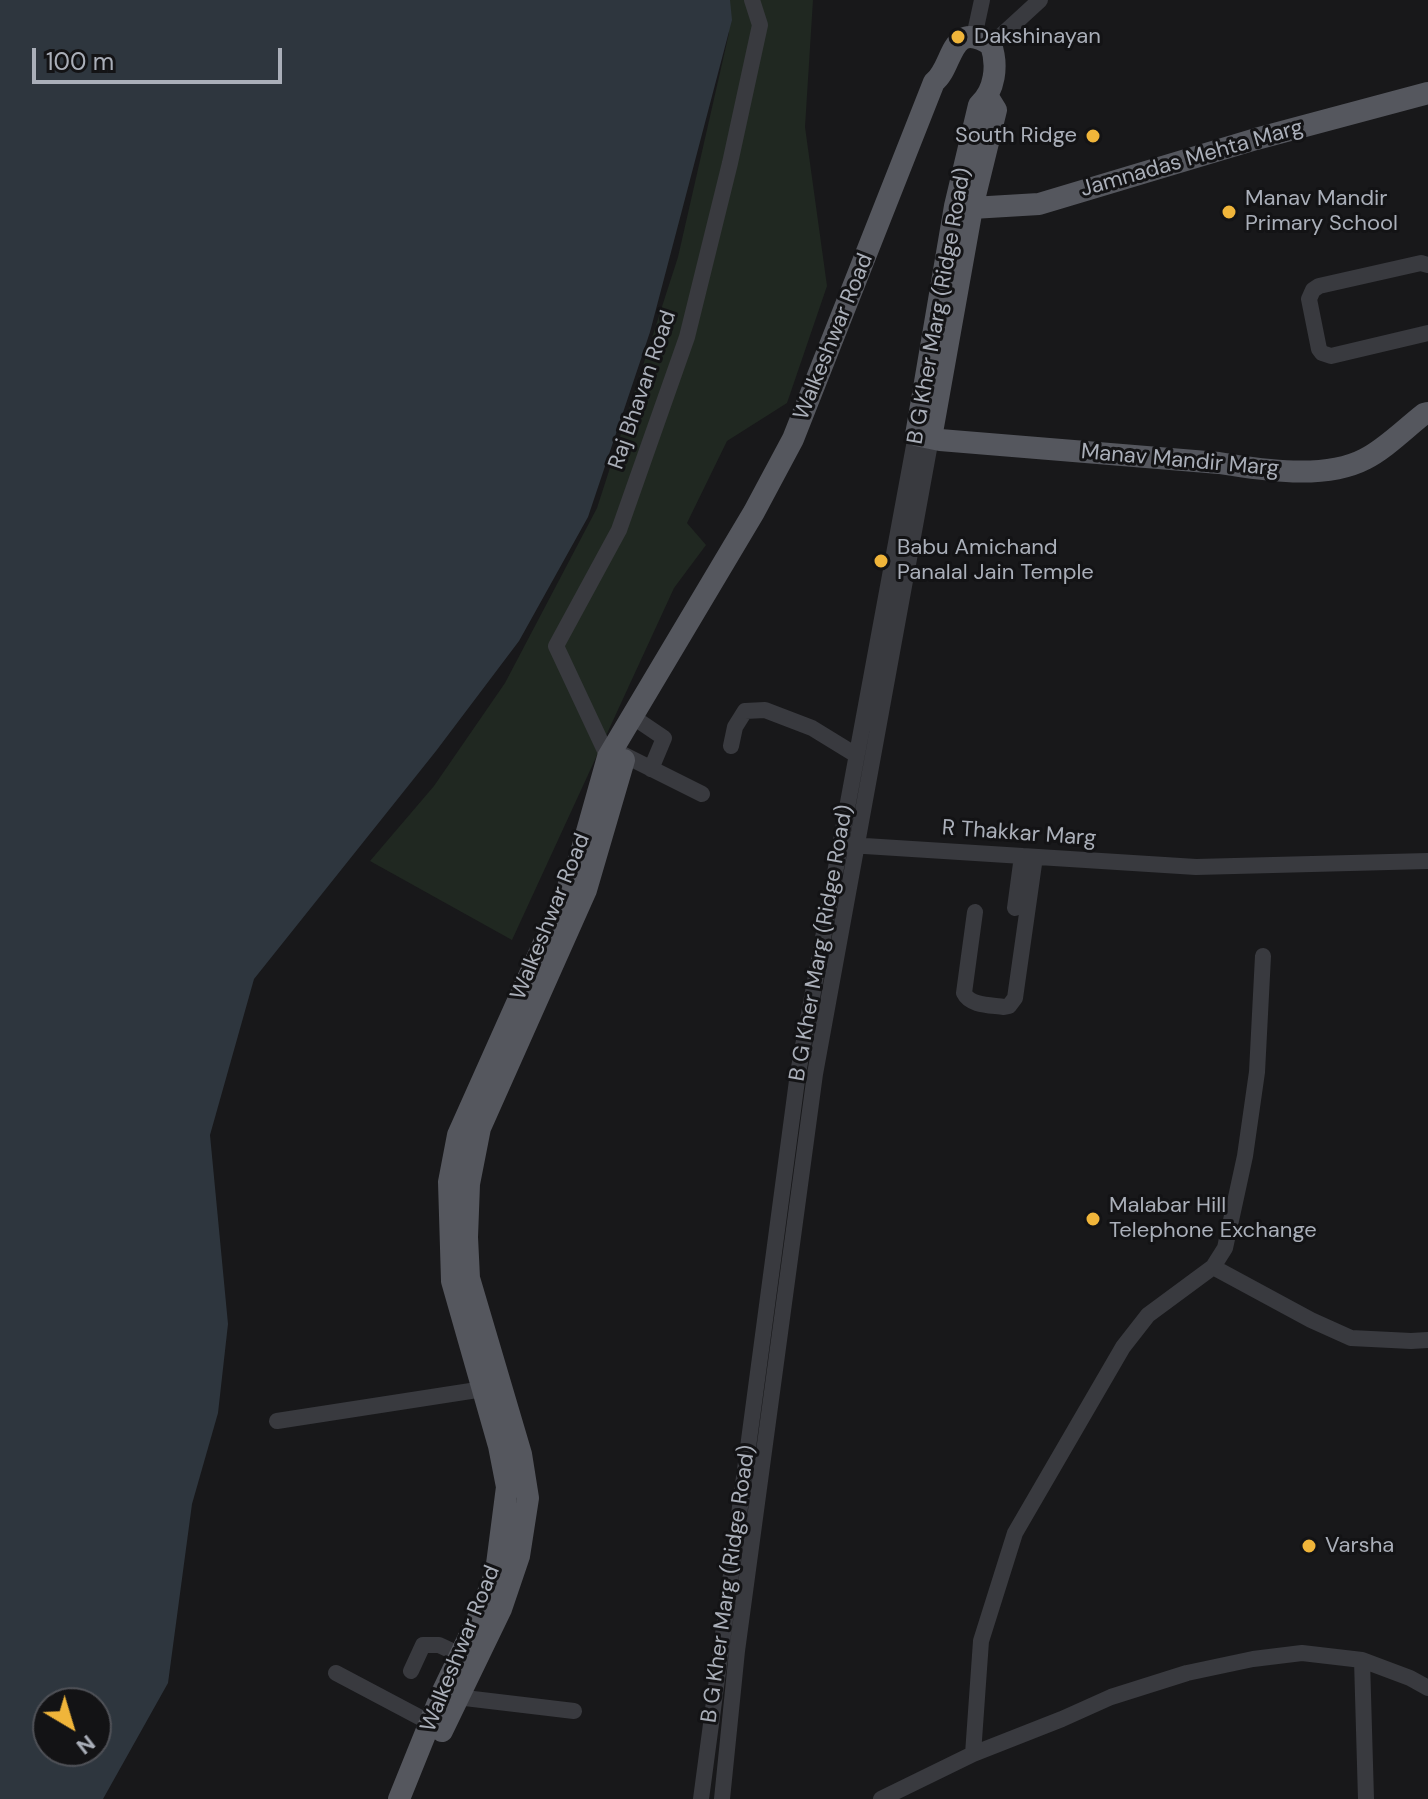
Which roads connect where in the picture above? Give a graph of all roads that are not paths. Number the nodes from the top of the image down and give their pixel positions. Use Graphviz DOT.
graph roads {
  1 [pos="752,0"];
  2 [pos="982,0"];
  3 [pos="1040,0"];
  4 [pos="982,41"];
  5 [pos="1428,93"];
  6 [pos="963,207"];
  7 [pos="1428,265"];
  8 [pos="1428,333"];
  9 [pos="1428,413"];
  10 [pos="924,437"];
  11 [pos="639,721"];
  12 [pos="731,746"];
  13 [pos="856,755"];
  14 [pos="617,757"];
  15 [pos="651,769"];
  16 [pos="702,794"];
  17 [pos="848,844"];
  18 [pos="1028,856"];
  19 [pos="1428,861"];
  20 [pos="1015,908"];
  21 [pos="975,912"];
  22 [pos="1263,956"];
  23 [pos="1213,1267"];
  24 [pos="1428,1340"];
  25 [pos="491,1388"];
  26 [pos="277,1421"];
  27 [pos="468,1659"];
  28 [pos="1362,1660"];
  29 [pos="411,1671"];
  30 [pos="336,1673"];
  31 [pos="1428,1688"];
  32 [pos="449,1696"];
  33 [pos="574,1711"];
  34 [pos="437,1726"];
  35 [pos="973,1754"];
  36 [pos="399,1799"];
  37 [pos="414,1799"];
  38 [pos="701,1799"];
  39 [pos="722,1799"];
  40 [pos="881,1799"];
  41 [pos="1366,1799"];
  1 -- 14 [label="street, Raj Bhavan Road"];
  2 -- 4 [label="street"];
  3 -- 4 [label="street"];
  4 -- 6 [label="main road, B G Kher Marg (Ridge Road)"];
  4 -- 11 [label="main road, Walkeshwar Road"];
  5 -- 6 [label="main road, Jamnadas Mehta Marg"];
  6 -- 10 [label="main road, B G Kher Marg (Ridge Road)"];
  7 -- 8 [label="street"];
  9 -- 10 [label="main road, Manav Mandir Marg"];
  10 -- 13 [label="street, B G Kher Marg (Ridge Road)"];
  10 -- 17 [label="street, B G Kher Marg (Ridge Road)"];
  11 -- 14 [label="main road, Walkeshwar Road"];
  11 -- 15 [label="street"];
  12 -- 13 [label="street"];
  13 -- 17 [label="street, B G Kher Marg (Ridge Road)"];
  14 -- 15 [label="street"];
  14 -- 25 [label="main road, Walkeshwar Road"];
  15 -- 16 [label="street"];
  17 -- 18 [label="street, R Thakkar Marg"];
  17 -- 38 [label="street, B G Kher Marg (Ridge Road)"];
  17 -- 39 [label="street, B G Kher Marg (Ridge Road)"];
  18 -- 19 [label="street, R Thakkar Marg"];
  18 -- 20 [label="street"];
  18 -- 21 [label="street"];
  22 -- 23 [label="street"];
  23 -- 24 [label="street"];
  23 -- 35 [label="street"];
  25 -- 26 [label="street"];
  25 -- 27 [label="main road, Walkeshwar Road"];
  27 -- 29 [label="street"];
  27 -- 32 [label="main road, Walkeshwar Road"];
  28 -- 31 [label="street"];
  28 -- 35 [label="street"];
  28 -- 41 [label="street"];
  30 -- 34 [label="street"];
  32 -- 33 [label="street"];
  32 -- 34 [label="main road, Walkeshwar Road"];
  34 -- 36 [label="main road, Walkeshwar Road"];
  34 -- 37 [label="main road, Walkeshwar Road"];
  35 -- 40 [label="street"];
}
